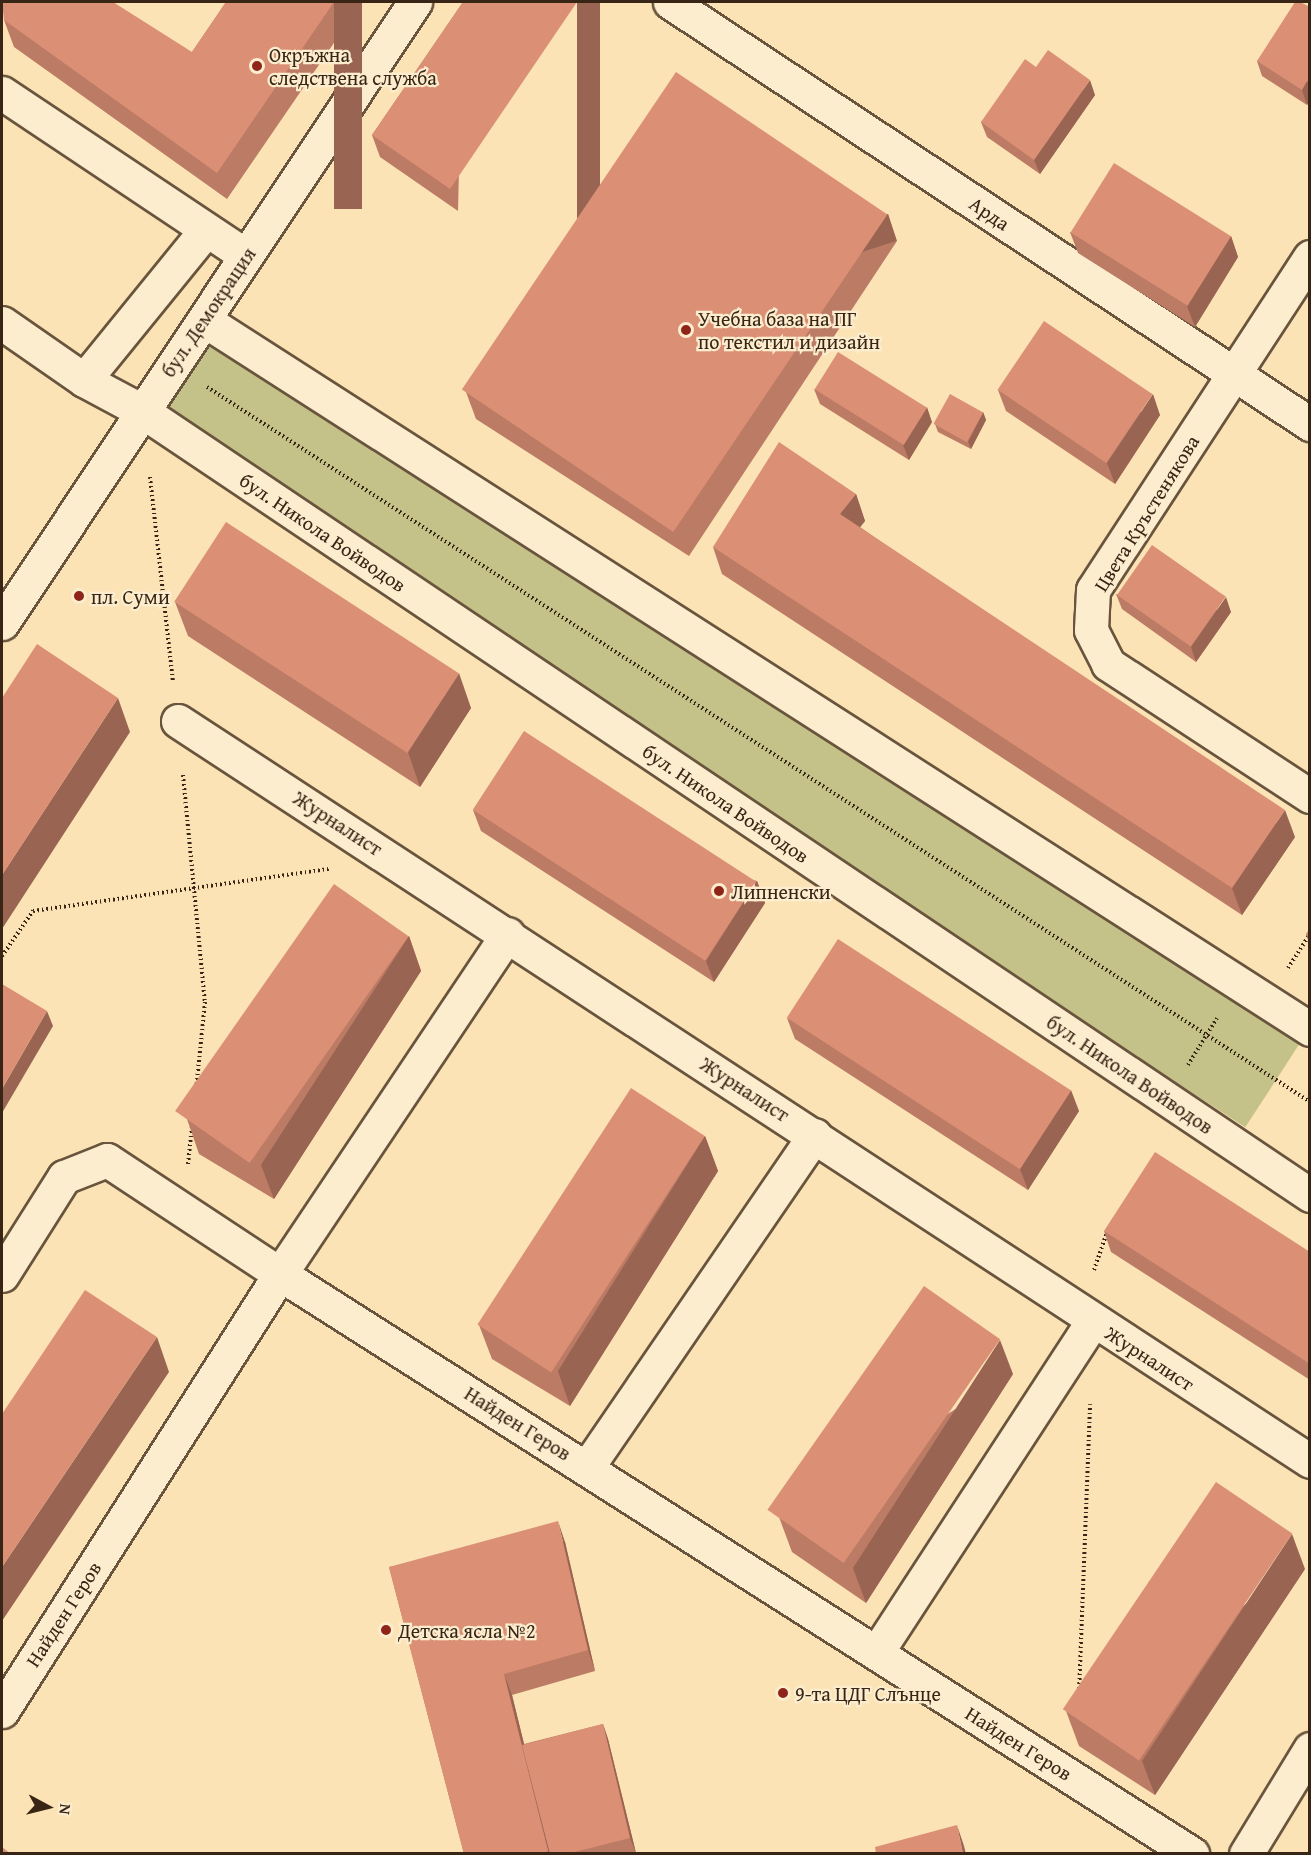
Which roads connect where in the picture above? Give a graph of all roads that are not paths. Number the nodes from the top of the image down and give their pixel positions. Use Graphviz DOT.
graph roads {
  1 [pos="415,2"];
  2 [pos="670,2"];
  3 [pos="2,93"];
  4 [pos="206,230"];
  5 [pos="246,256"];
  6 [pos="1310,257"];
  7 [pos="204,320"];
  8 [pos="2,323"];
  9 [pos="1234,375"];
  10 [pos="84,380"];
  11 [pos="142,411"];
  12 [pos="1310,424"];
  13 [pos="2,623"];
  14 [pos="178,721"];
  15 [pos="1310,796"];
  16 [pos="508,934"];
  17 [pos="1310,1029"];
  18 [pos="815,1135"];
  19 [pos="1310,1196"];
  20 [pos="280,1274"];
  21 [pos="2,1275"];
  22 [pos="1093,1321"];
  23 [pos="1310,1461"];
  24 [pos="588,1466"];
  25 [pos="877,1652"];
  26 [pos="2,1711"];
  27 [pos="1310,1749"];
  28 [pos="1192,1854"];
  29 [pos="1245,1854"];
  1 -- 5 [label="street, бул. Демокрация"];
  2 -- 9 [label="street, Арда"];
  3 -- 4 [label="street"];
  4 -- 5 [label="street"];
  4 -- 10 [label="street"];
  5 -- 7 [label="street, бул. Демокрация"];
  6 -- 9 [label="street, Цвета Кръстенякова"];
  7 -- 11 [label="street, бул. Демокрация"];
  7 -- 17 [label="street"];
  8 -- 10 [label="street, бул. Никола Войводов"];
  9 -- 12 [label="street, Арда"];
  9 -- 15 [label="street, Цвета Кръстенякова"];
  10 -- 11 [label="street, бул. Никола Войводов"];
  11 -- 13 [label="street, бул. Демокрация"];
  11 -- 19 [label="street, бул. Никола Войводов"];
  14 -- 16 [label="street, Журналист"];
  16 -- 18 [label="street, Журналист"];
  16 -- 20 [label="street"];
  18 -- 22 [label="street, Журналист"];
  18 -- 24 [label="street"];
  20 -- 21 [label="street"];
  20 -- 24 [label="street, Найден Геров"];
  20 -- 26 [label="street, Найден Геров"];
  22 -- 23 [label="street, Журналист"];
  22 -- 25 [label="street"];
  24 -- 25 [label="street, Найден Геров"];
  25 -- 28 [label="street, Найден Геров"];
  27 -- 29 [label="street"];
}
